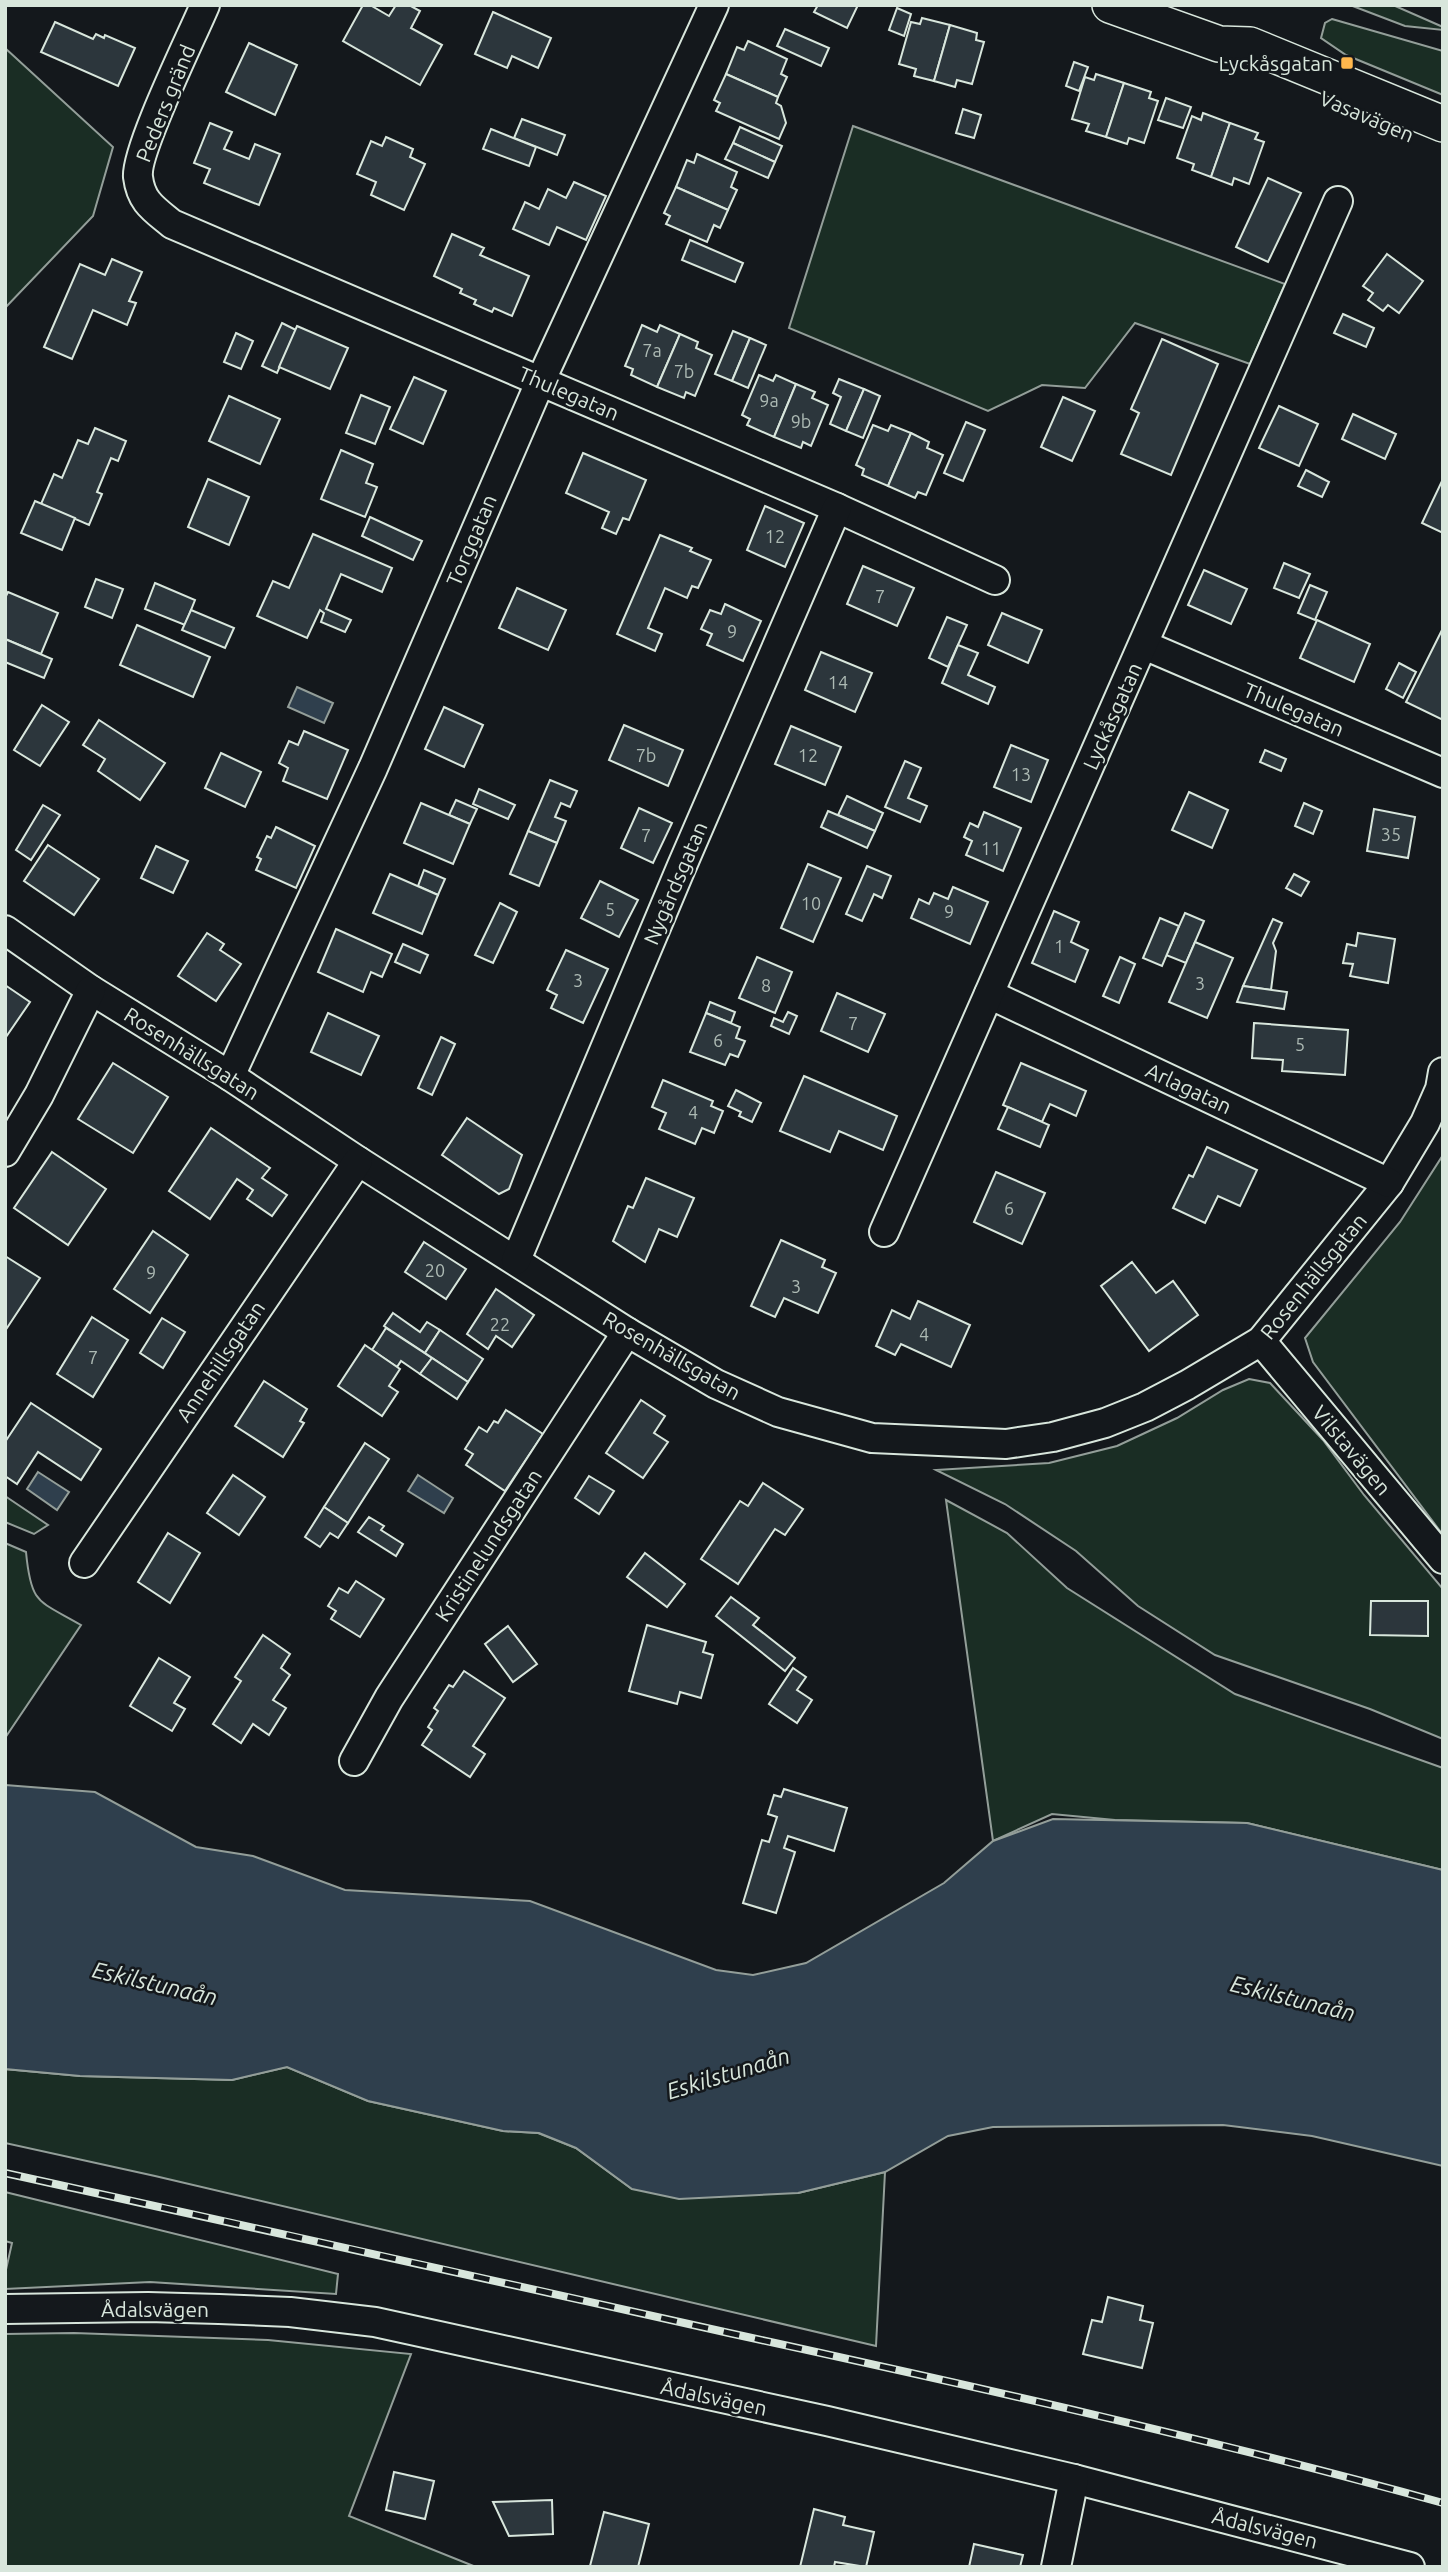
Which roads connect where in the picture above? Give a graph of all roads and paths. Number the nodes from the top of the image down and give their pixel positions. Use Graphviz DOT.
graph roads {
  1 [pos="205,5"];
  2 [pos="714,5"];
  3 [pos="1110,5"];
  4 [pos="1219,44"];
  5 [pos="1443,124"];
  6 [pos="1443,149"];
  7 [pos="1338,201"];
  8 [pos="145,203"];
  9 [pos="541,380"];
  10 [pos="837,508"];
  11 [pos="995,580"];
  12 [pos="1144,645"];
  13 [pos="1443,773"];
  14 [pos="5,930"];
  15 [pos="91,990"];
  16 [pos="989,994"];
  17 [pos="1443,1072"];
  18 [pos="230,1076"];
  19 [pos="5,1152"];
  20 [pos="358,1161"];
  21 [pos="1389,1183"];
  22 [pos="884,1232"];
  23 [pos="516,1260"];
  24 [pos="628,1332"];
  25 [pos="1261,1341"];
  26 [pos="1443,1559"];
  27 [pos="84,1563"];
  28 [pos="354,1762"];
  29 [pos="5,2309"];
  30 [pos="1074,2479"];
  31 [pos="1056,2567"];
  32 [pos="1410,2567"];
  1 -- 8 [label="street, Peders gränd"];
  2 -- 9 [label="street, Torggatan"];
  3 -- 4 [label="street, Vasavägen"];
  4 -- 5 [label="street, Vasavägen"];
  4 -- 6 [label="street, Vasavägen"];
  7 -- 12 [label="street, Lyckåsgatan"];
  8 -- 9 [label="street, Thulegatan"];
  9 -- 10 [label="street, Thulegatan"];
  9 -- 18 [label="street, Torggatan"];
  10 -- 11 [label="street, Thulegatan"];
  10 -- 23 [label="street, Nygårdsgatan"];
  12 -- 13 [label="street, Thulegatan"];
  12 -- 16 [label="street, Lyckåsgatan"];
  14 -- 15 [label="street, Rosenhällsgatan"];
  15 -- 18 [label="street, Rosenhällsgatan"];
  15 -- 19 [label="street"];
  16 -- 21 [label="street, Arlagatan"];
  16 -- 22 [label="street, Lyckåsgatan"];
  17 -- 21 [label="street, Rosenhällsgatan"];
  18 -- 20 [label="street, Rosenhällsgatan"];
  20 -- 23 [label="street, Rosenhällsgatan"];
  20 -- 27 [label="street, Annehillsgatan"];
  21 -- 25 [label="street, Rosenhällsgatan"];
  23 -- 24 [label="street, Rosenhällsgatan"];
  24 -- 25 [label="street, Rosenhällsgatan"];
  24 -- 28 [label="street, Kristinelundsgatan"];
  25 -- 26 [label="street, Vilstavägen"];
  29 -- 30 [label="street, Ådalsvägen"];
  30 -- 31 [label="street"];
  30 -- 32 [label="street, Ådalsvägen"];
}
